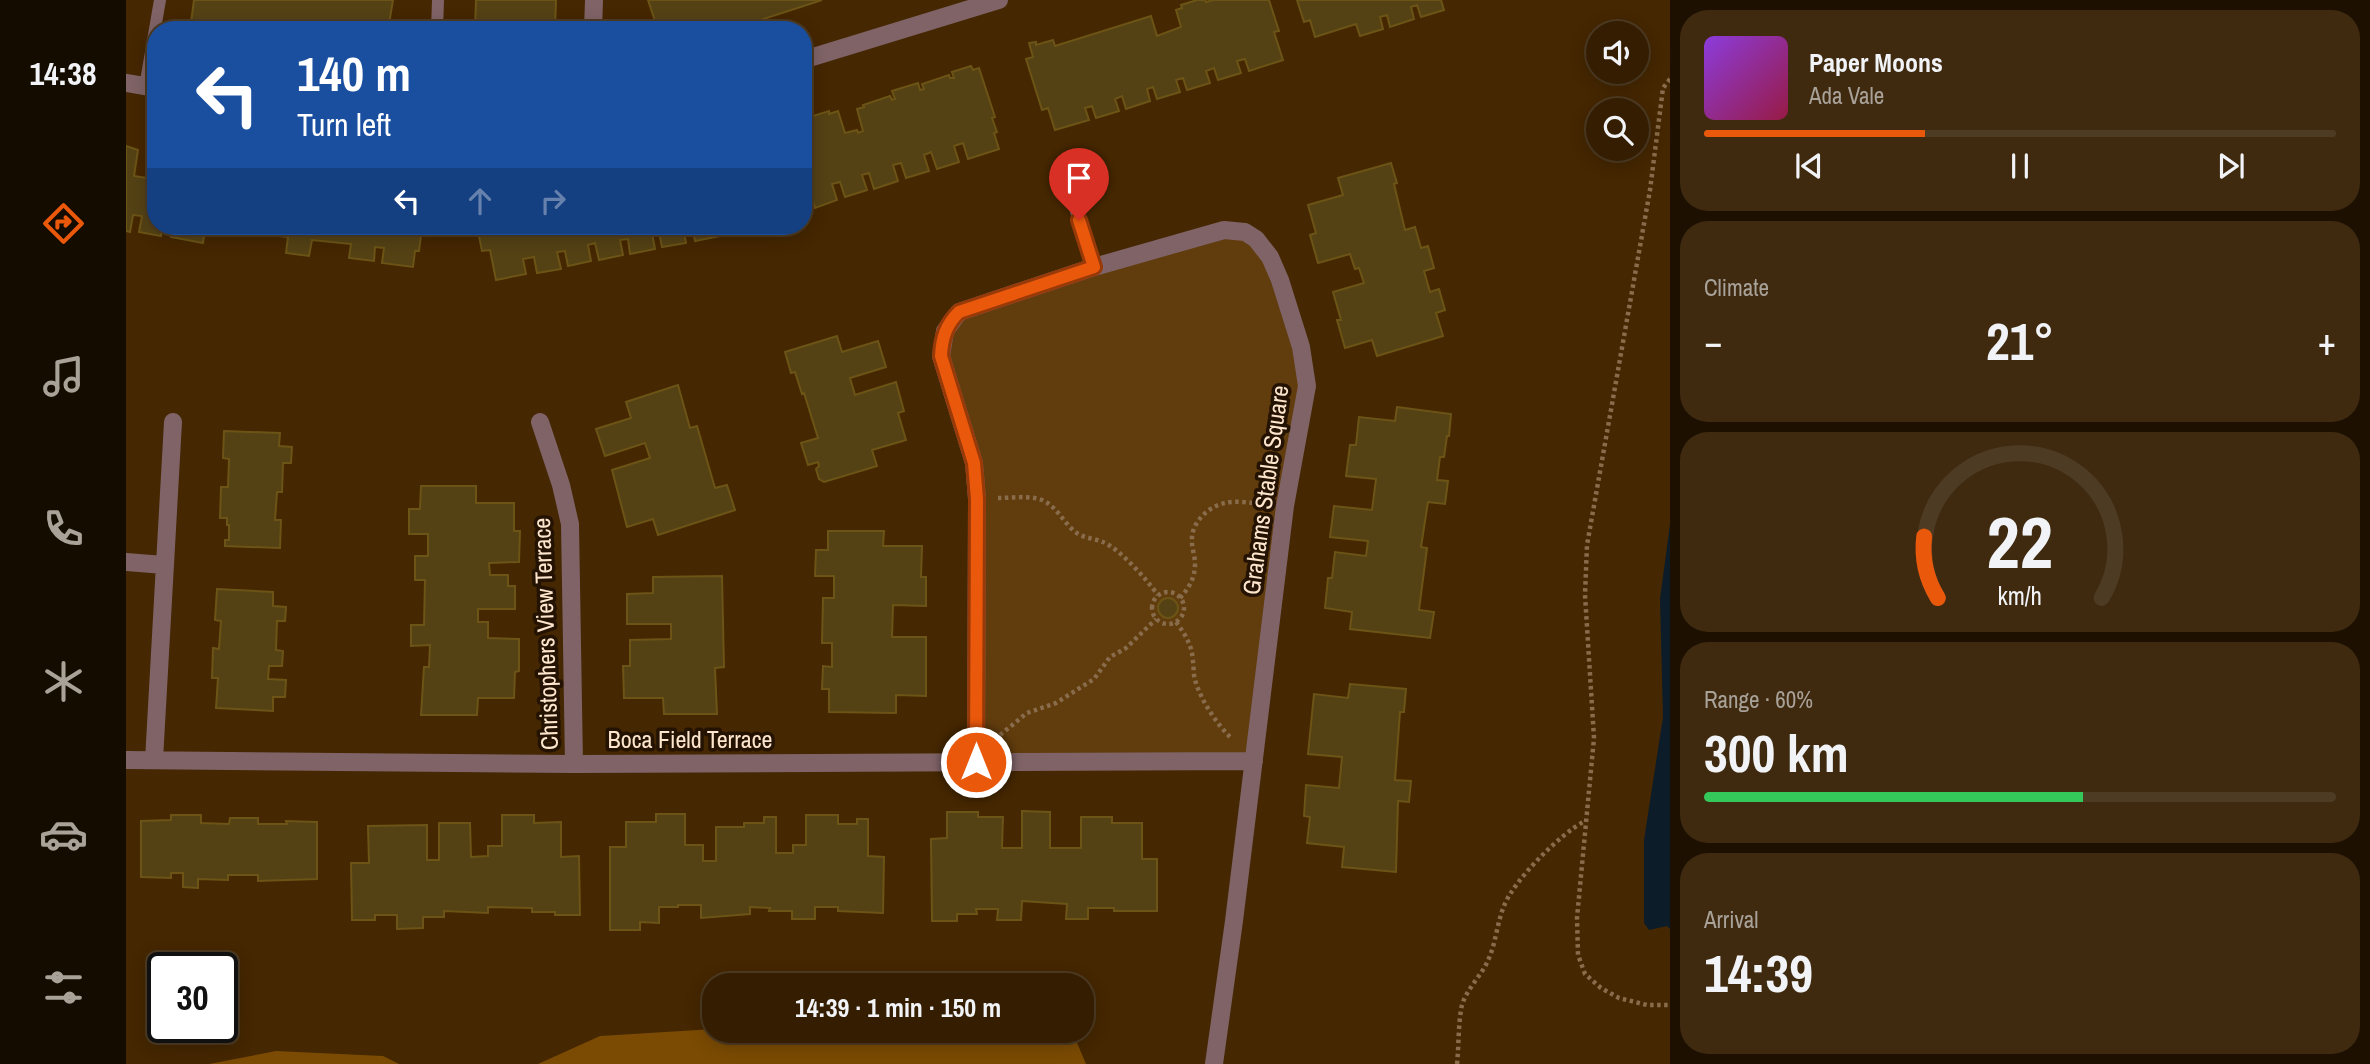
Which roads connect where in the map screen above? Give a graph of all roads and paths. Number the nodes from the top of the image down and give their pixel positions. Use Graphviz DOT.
graph roads {
  1 [pos="160,0"];
  2 [pos="438,0"];
  3 [pos="594,0"];
  4 [pos="999,0"];
  5 [pos="958,6"];
  6 [pos="158,21"];
  7 [pos="437,21"];
  8 [pos="593,21"];
  9 [pos="812,57"];
  10 [pos="1670,79"];
  11 [pos="126,83"];
  12 [pos="147,86"];
  13 [pos="1071,196"];
  14 [pos="1094,267"];
  15 [pos="173,422"];
  16 [pos="540,422"];
  17 [pos="977,499"];
  18 [pos="1285,506"];
  19 [pos="126,562"];
  20 [pos="164,565"];
  21 [pos="1158,595"];
  22 [pos="1180,598"];
  23 [pos="1156,619"];
  24 [pos="1176,622"];
  25 [pos="126,760"];
  26 [pos="154,760"];
  27 [pos="1254,761"];
  28 [pos="976,762"];
  29 [pos="574,764"];
  30 [pos="1586,820"];
  31 [pos="1670,1005"];
  32 [pos="1214,1064"];
  33 [pos="1457,1064"];
  1 -- 6 [label="lane"];
  2 -- 7 [label="lane"];
  3 -- 8 [label="street"];
  4 -- 5 [label="street"];
  5 -- 9 [label="street"];
  10 -- 30 [label="path"];
  11 -- 12 [label="street"];
  13 -- 14 [label="lane"];
  14 -- 17 [label="street, Grahams Stable Square"];
  14 -- 18 [label="street, Grahams Stable Square"];
  15 -- 20 [label="street"];
  16 -- 29 [label="street, Christophers View Terrace"];
  17 -- 21 [label="path"];
  17 -- 28 [label="street, Grahams Stable Square"];
  18 -- 22 [label="path"];
  18 -- 27 [label="street, Grahams Stable Square"];
  19 -- 20 [label="street"];
  20 -- 26 [label="street"];
  21 -- 22 [label="path"];
  21 -- 23 [label="path"];
  22 -- 24 [label="path"];
  23 -- 24 [label="path"];
  23 -- 28 [label="path"];
  24 -- 27 [label="path"];
  25 -- 26 [label="street, Boca Field Terrace"];
  26 -- 29 [label="street, Boca Field Terrace"];
  27 -- 28 [label="street, Boca Field Terrace"];
  27 -- 32 [label="street, Grahams Stable Square"];
  28 -- 29 [label="street, Boca Field Terrace"];
  30 -- 31 [label="path"];
  30 -- 33 [label="path"];
}
